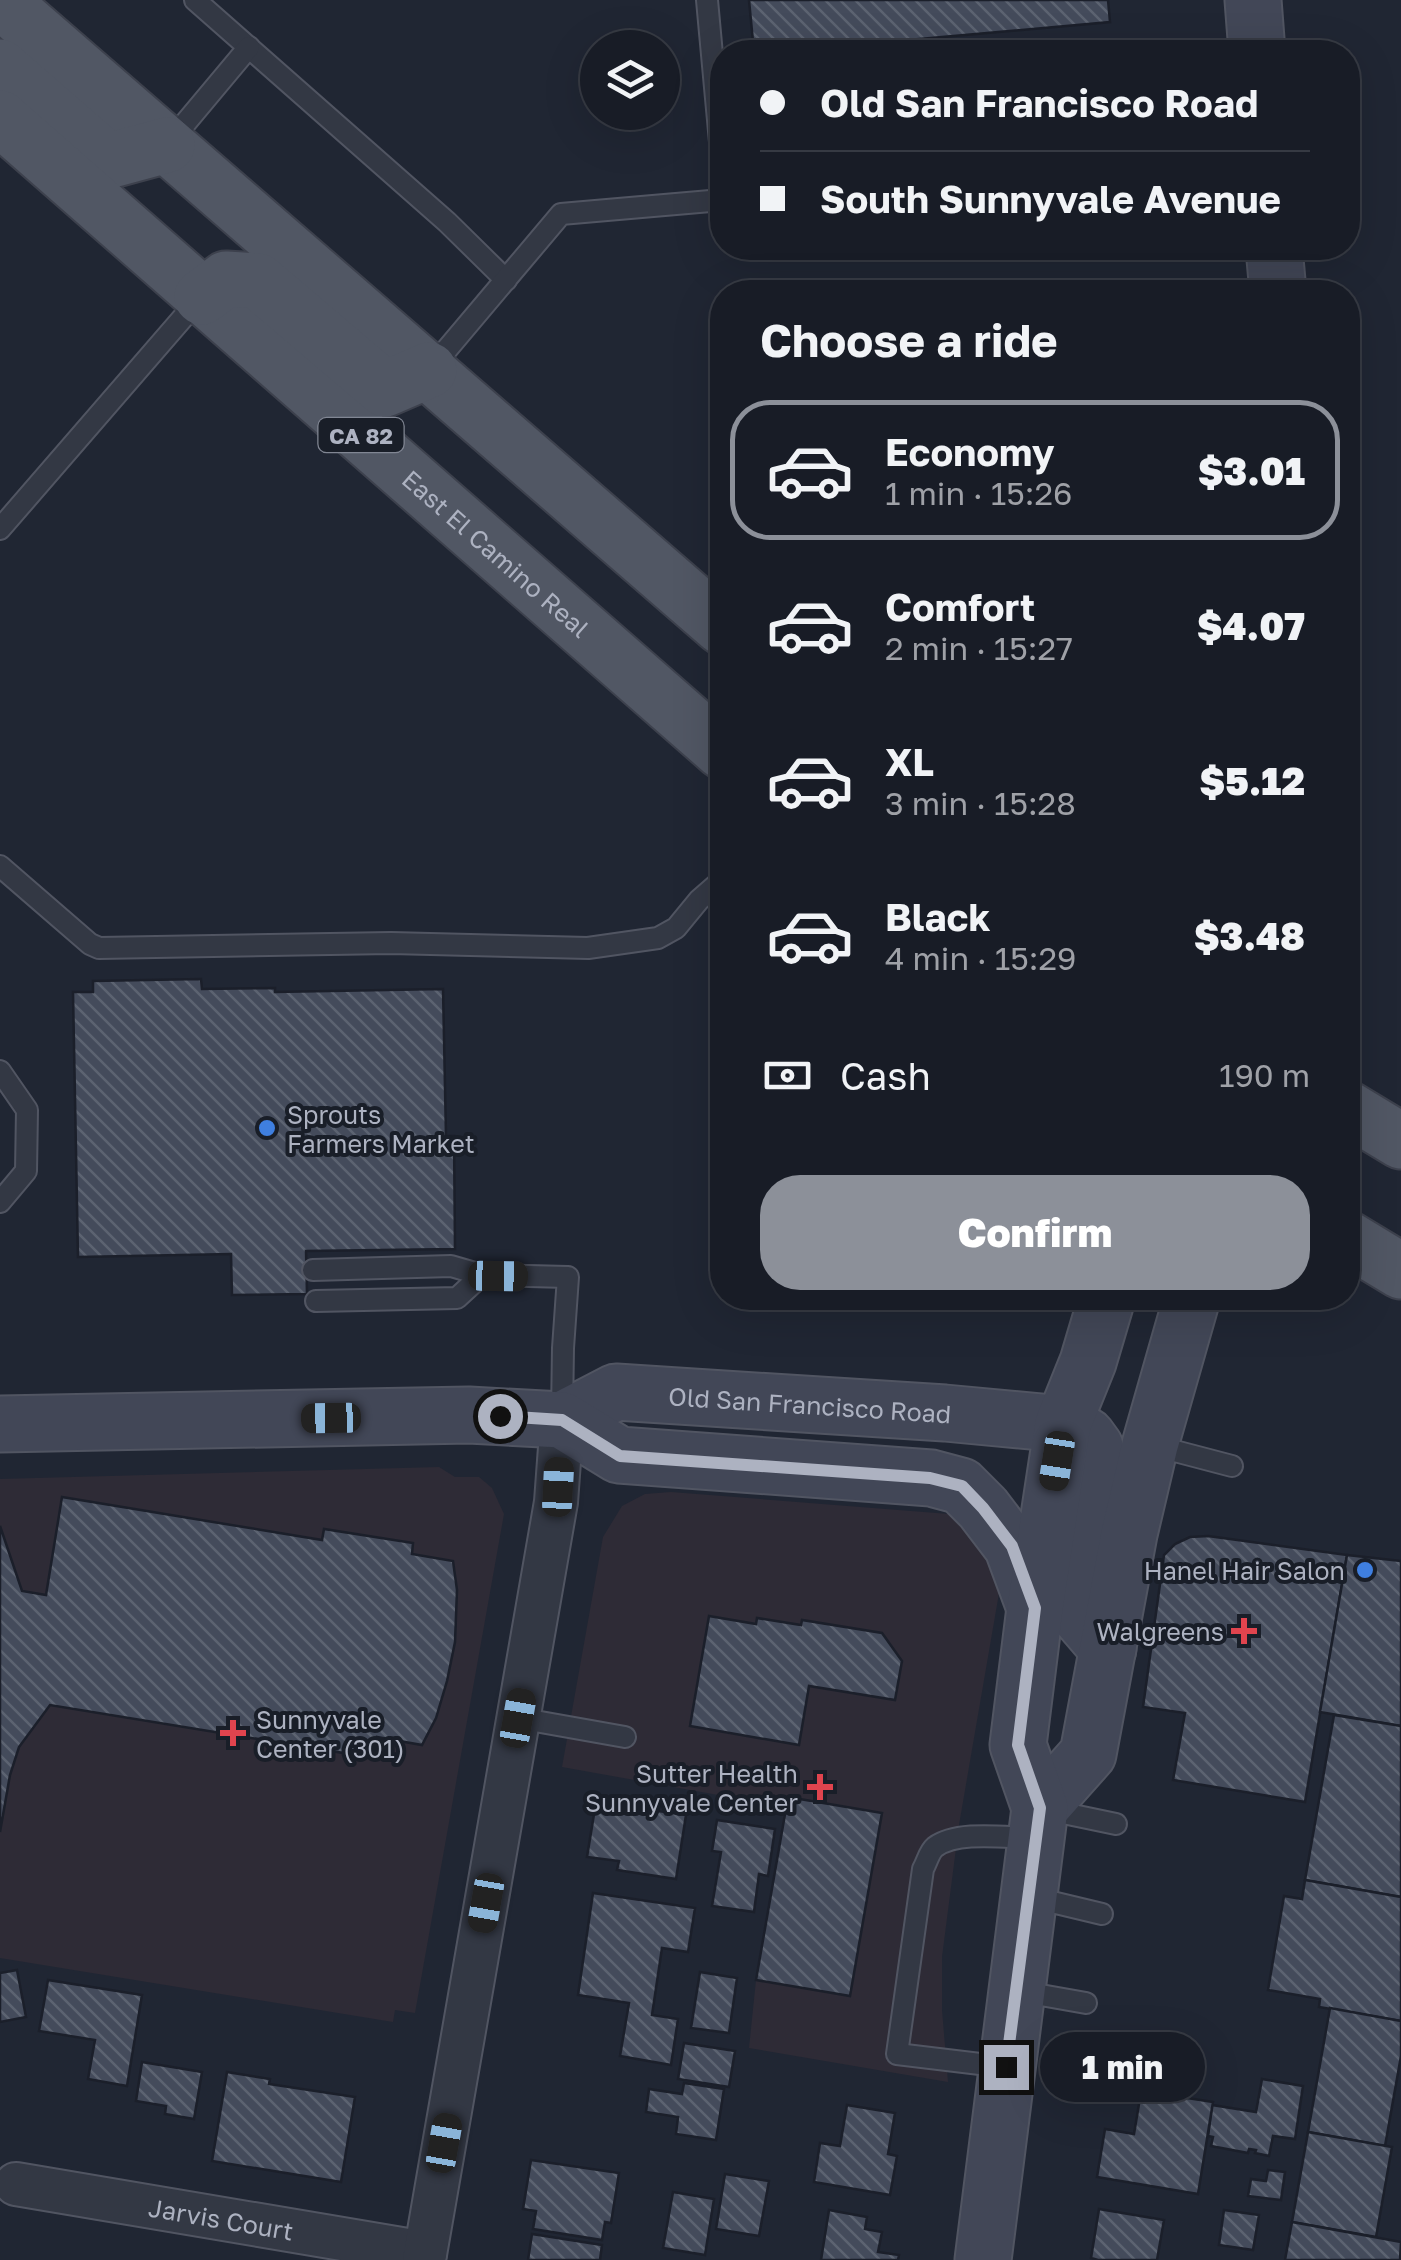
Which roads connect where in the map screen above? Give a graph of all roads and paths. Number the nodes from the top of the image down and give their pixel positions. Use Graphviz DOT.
graph roads {
  1 [pos="0,0"];
  2 [pos="195,0"];
  3 [pos="707,0"];
  4 [pos="1253,0"];
  5 [pos="711,40"];
  6 [pos="1256,40"];
  7 [pos="249,47"];
  8 [pos="0,67"];
  9 [pos="0,118"];
  10 [pos="166,144"];
  11 [pos="710,201"];
  12 [pos="506,280"];
  13 [pos="202,297"];
  14 [pos="429,370"];
  15 [pos="0,529"];
  16 [pos="710,616"];
  17 [pos="710,740"];
  18 [pos="0,866"];
  19 [pos="710,891"];
  20 [pos="0,1071"];
  21 [pos="1360,1116"];
  22 [pos="1401,1140"];
  23 [pos="0,1202"];
  24 [pos="1360,1245"];
  25 [pos="314,1270"];
  26 [pos="1401,1271"];
  27 [pos="482,1275"];
  28 [pos="316,1300"];
  29 [pos="1103,1310"];
  30 [pos="1189,1310"];
  31 [pos="562,1420"];
  32 [pos="0,1424"];
  33 [pos="1062,1424"];
  34 [pos="1150,1445"];
  35 [pos="1232,1466"];
  36 [pos="1035,1608"];
  37 [pos="1108,1649"];
  38 [pos="518,1718"];
  39 [pos="625,1737"];
  40 [pos="1037,1823"];
  41 [pos="1116,1824"];
  42 [pos="1028,1896"];
  43 [pos="1102,1914"];
  44 [pos="1016,1991"];
  45 [pos="1086,2003"];
  46 [pos="1006,2067"];
  47 [pos="16,2184"];
  48 [pos="424,2256"];
  49 [pos="982,2260"];
  1 -- 10 [label="main road"];
  2 -- 7 [label="lane"];
  3 -- 5 [label="lane"];
  4 -- 6 [label="main road"];
  7 -- 10 [label="lane"];
  7 -- 12 [label="lane"];
  8 -- 10 [label="main road"];
  9 -- 13 [label="main road, East El Camino Real / CA 82"];
  10 -- 14 [label="main road"];
  11 -- 12 [label="lane"];
  12 -- 14 [label="lane"];
  13 -- 14 [label="main road"];
  13 -- 15 [label="lane"];
  13 -- 17 [label="main road, East El Camino Real / CA 82"];
  14 -- 16 [label="main road"];
  18 -- 19 [label="lane"];
  20 -- 23 [label="lane"];
  21 -- 22 [label="main road"];
  24 -- 26 [label="main road"];
  25 -- 27 [label="lane"];
  27 -- 28 [label="lane"];
  27 -- 31 [label="lane"];
  29 -- 33 [label="main road"];
  30 -- 34 [label="main road"];
  31 -- 32 [label="main road"];
  31 -- 33 [label="main road, Old San Francisco Road"];
  31 -- 36 [label="main road"];
  31 -- 38 [label="street"];
  33 -- 36 [label="main road"];
  33 -- 37 [label="main road"];
  34 -- 35 [label="lane"];
  34 -- 37 [label="main road"];
  36 -- 40 [label="main road"];
  37 -- 40 [label="main road"];
  38 -- 39 [label="lane"];
  38 -- 48 [label="street"];
  40 -- 41 [label="lane"];
  40 -- 42 [label="main road"];
  40 -- 46 [label="lane"];
  42 -- 43 [label="lane"];
  42 -- 44 [label="main road"];
  44 -- 45 [label="lane"];
  44 -- 46 [label="main road"];
  46 -- 49 [label="main road"];
  47 -- 48 [label="street, Jarvis Court"];
}
